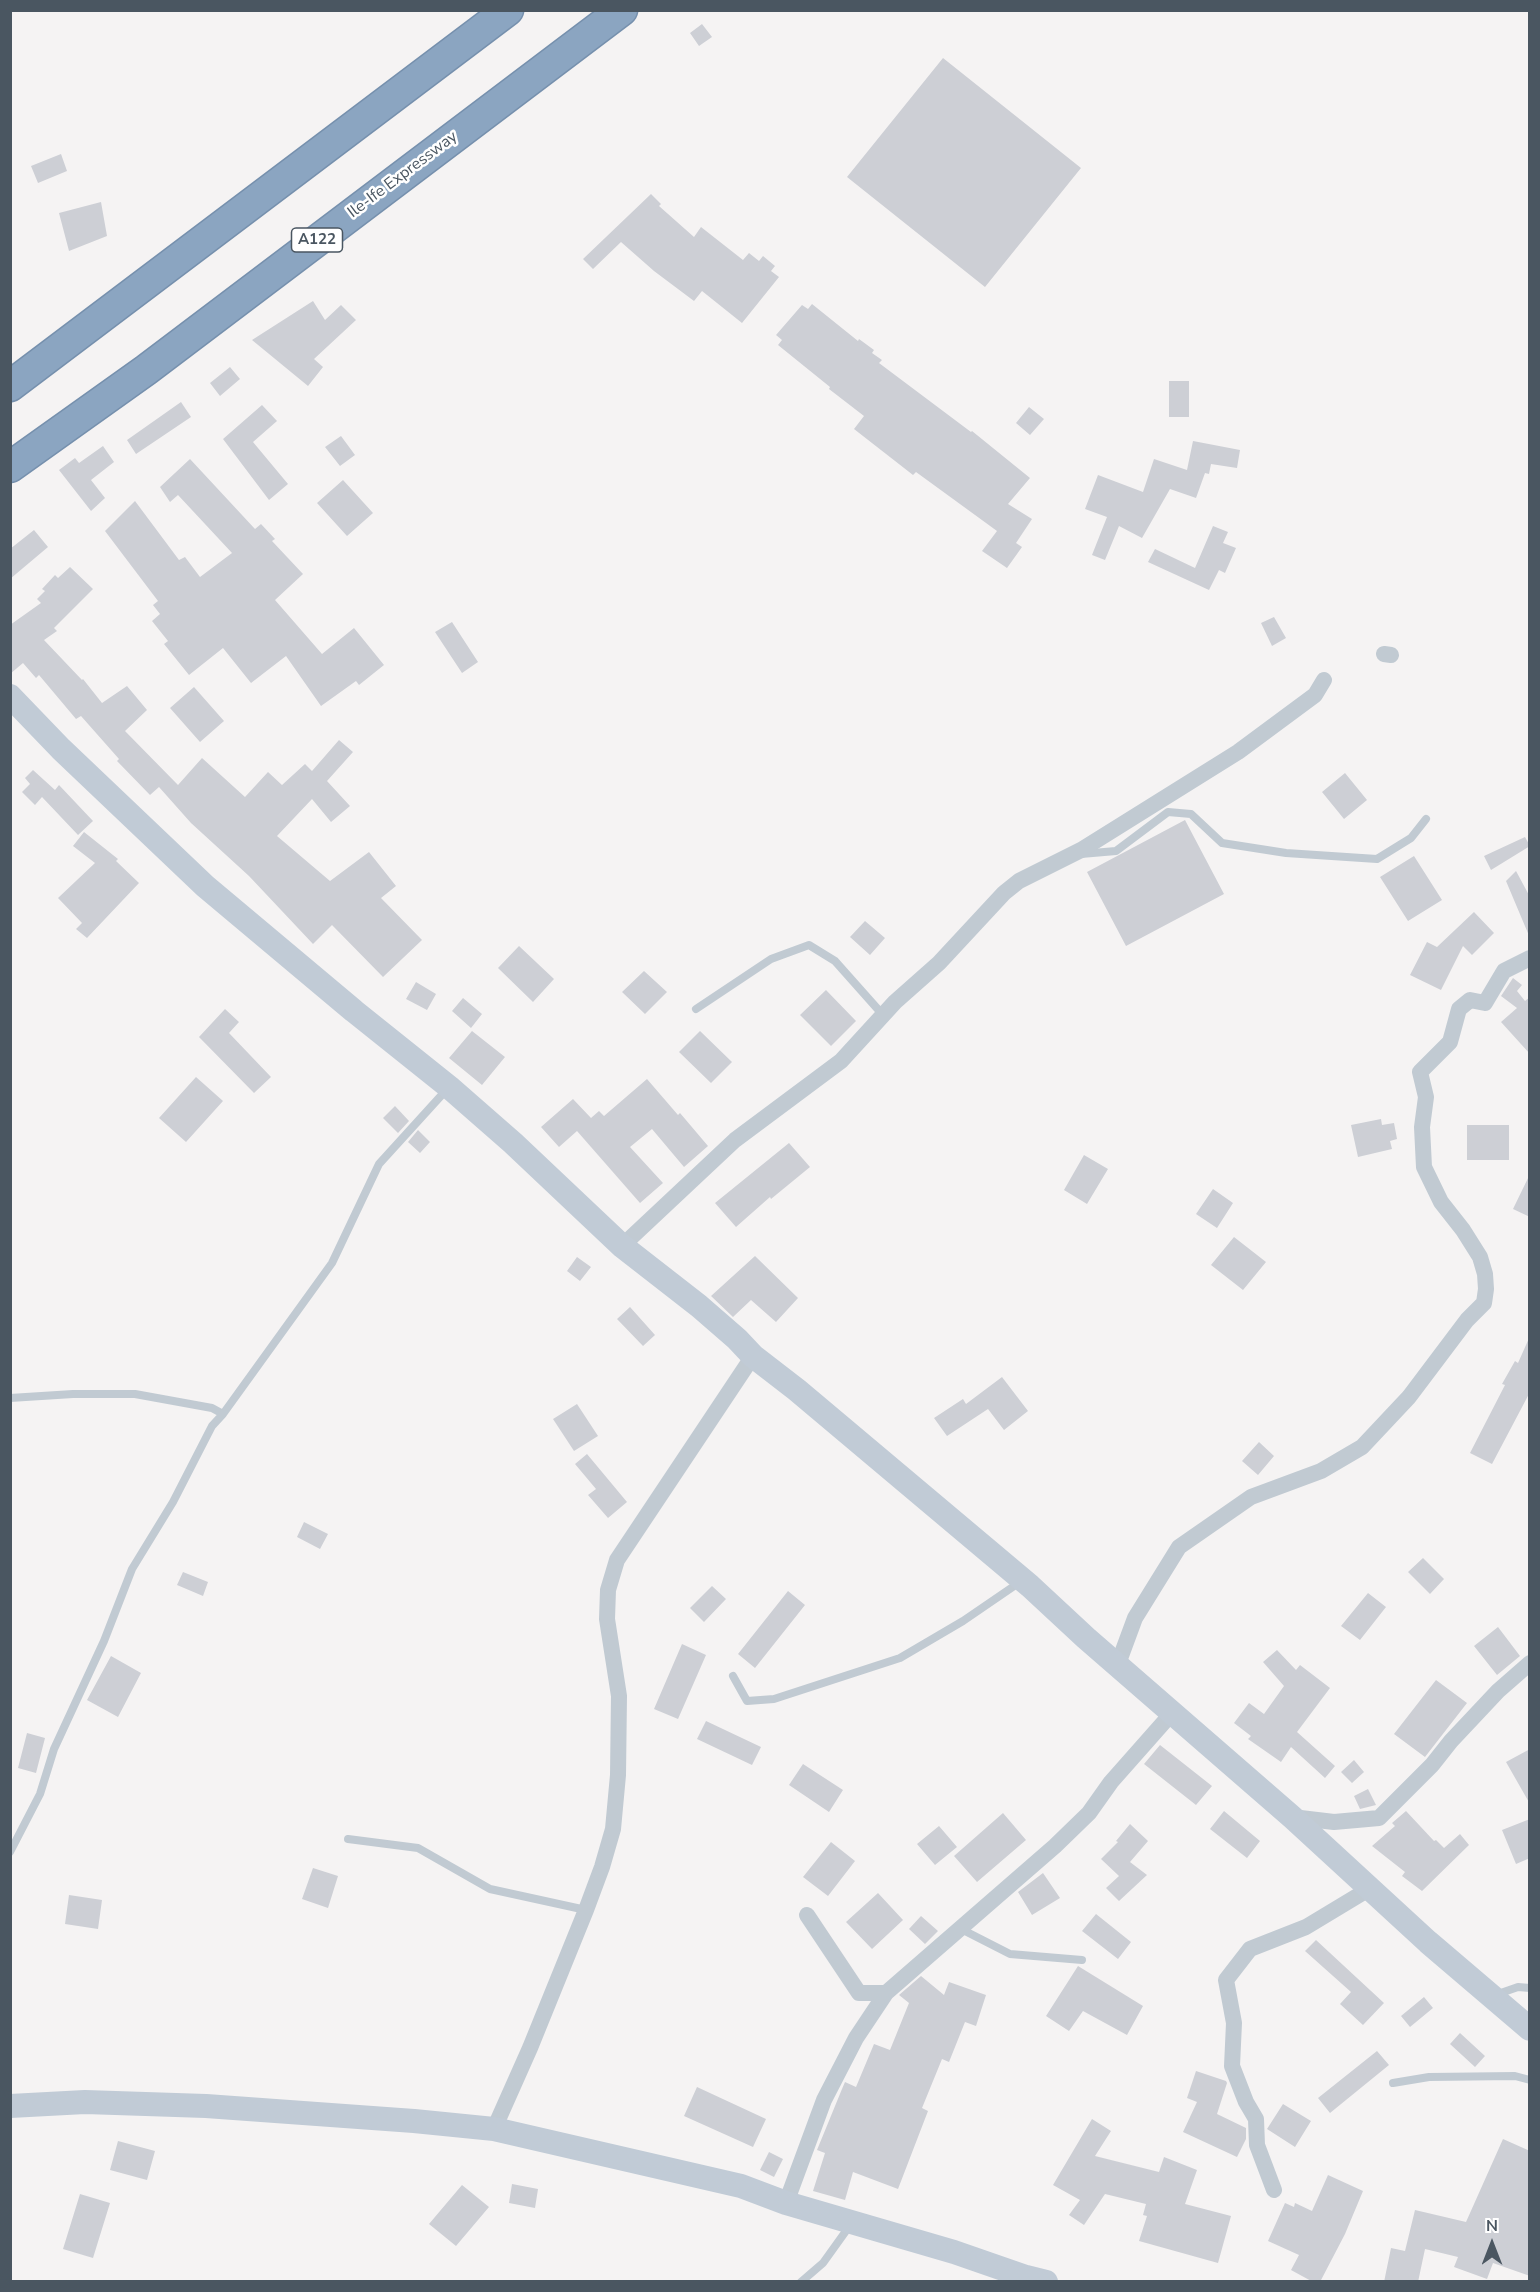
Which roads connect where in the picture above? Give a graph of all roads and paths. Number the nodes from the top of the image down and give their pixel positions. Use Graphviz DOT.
graph roads {
  1 [pos="508,10"];
  2 [pos="622,10"];
  3 [pos="10,386"];
  4 [pos="10,467"];
  5 [pos="1324,680"];
  6 [pos="10,696"];
  7 [pos="1426,819"];
  8 [pos="1072,855"];
  9 [pos="1530,958"];
  10 [pos="696,1009"];
  11 [pos="883,1015"];
  12 [pos="449,1087"];
  13 [pos="622,1246"];
  14 [pos="753,1356"];
  15 [pos="10,1398"];
  16 [pos="223,1414"];
  17 [pos="1023,1580"];
  18 [pos="1118,1664"];
  19 [pos="1528,1666"];
  20 [pos="734,1676"];
  21 [pos="1172,1713"];
  22 [pos="1292,1817"];
  23 [pos="348,1839"];
  24 [pos="10,1852"];
  25 [pos="1369,1889"];
  26 [pos="586,1910"];
  27 [pos="807,1915"];
  28 [pos="961,1929"];
  29 [pos="1082,1960"];
  30 [pos="1530,1988"];
  31 [pos="886,1993"];
  32 [pos="1492,1996"];
  33 [pos="1530,2030"];
  34 [pos="1530,2080"];
  35 [pos="1393,2083"];
  36 [pos="10,2106"];
  37 [pos="494,2129"];
  38 [pos="1274,2190"];
  39 [pos="786,2203"];
  40 [pos="851,2223"];
  41 [pos="986,2273"];
  42 [pos="801,2282"];
  43 [pos="1046,2282"];
  1 -- 3 [label="highway"];
  2 -- 4 [label="highway, Ile-Ife Expressway / A122"];
  5 -- 8 [label="street"];
  6 -- 12 [label="main road"];
  7 -- 8 [label="lane"];
  8 -- 11 [label="street"];
  9 -- 18 [label="street"];
  10 -- 11 [label="lane"];
  11 -- 13 [label="street"];
  12 -- 13 [label="main road"];
  12 -- 16 [label="lane"];
  13 -- 14 [label="main road"];
  14 -- 17 [label="main road"];
  14 -- 26 [label="street"];
  15 -- 16 [label="lane"];
  16 -- 24 [label="lane"];
  17 -- 18 [label="main road"];
  17 -- 20 [label="lane"];
  18 -- 21 [label="main road"];
  19 -- 22 [label="street"];
  21 -- 22 [label="main road"];
  21 -- 28 [label="street"];
  22 -- 25 [label="main road"];
  23 -- 26 [label="lane"];
  25 -- 32 [label="main road"];
  25 -- 38 [label="street"];
  26 -- 37 [label="street"];
  27 -- 31 [label="street"];
  28 -- 29 [label="lane"];
  28 -- 31 [label="street"];
  30 -- 32 [label="lane"];
  31 -- 39 [label="street"];
  32 -- 33 [label="main road"];
  34 -- 35 [label="lane"];
  36 -- 37 [label="main road"];
  37 -- 39 [label="main road"];
  39 -- 40 [label="main road"];
  40 -- 41 [label="main road"];
  40 -- 42 [label="lane"];
  41 -- 43 [label="main road"];
}
